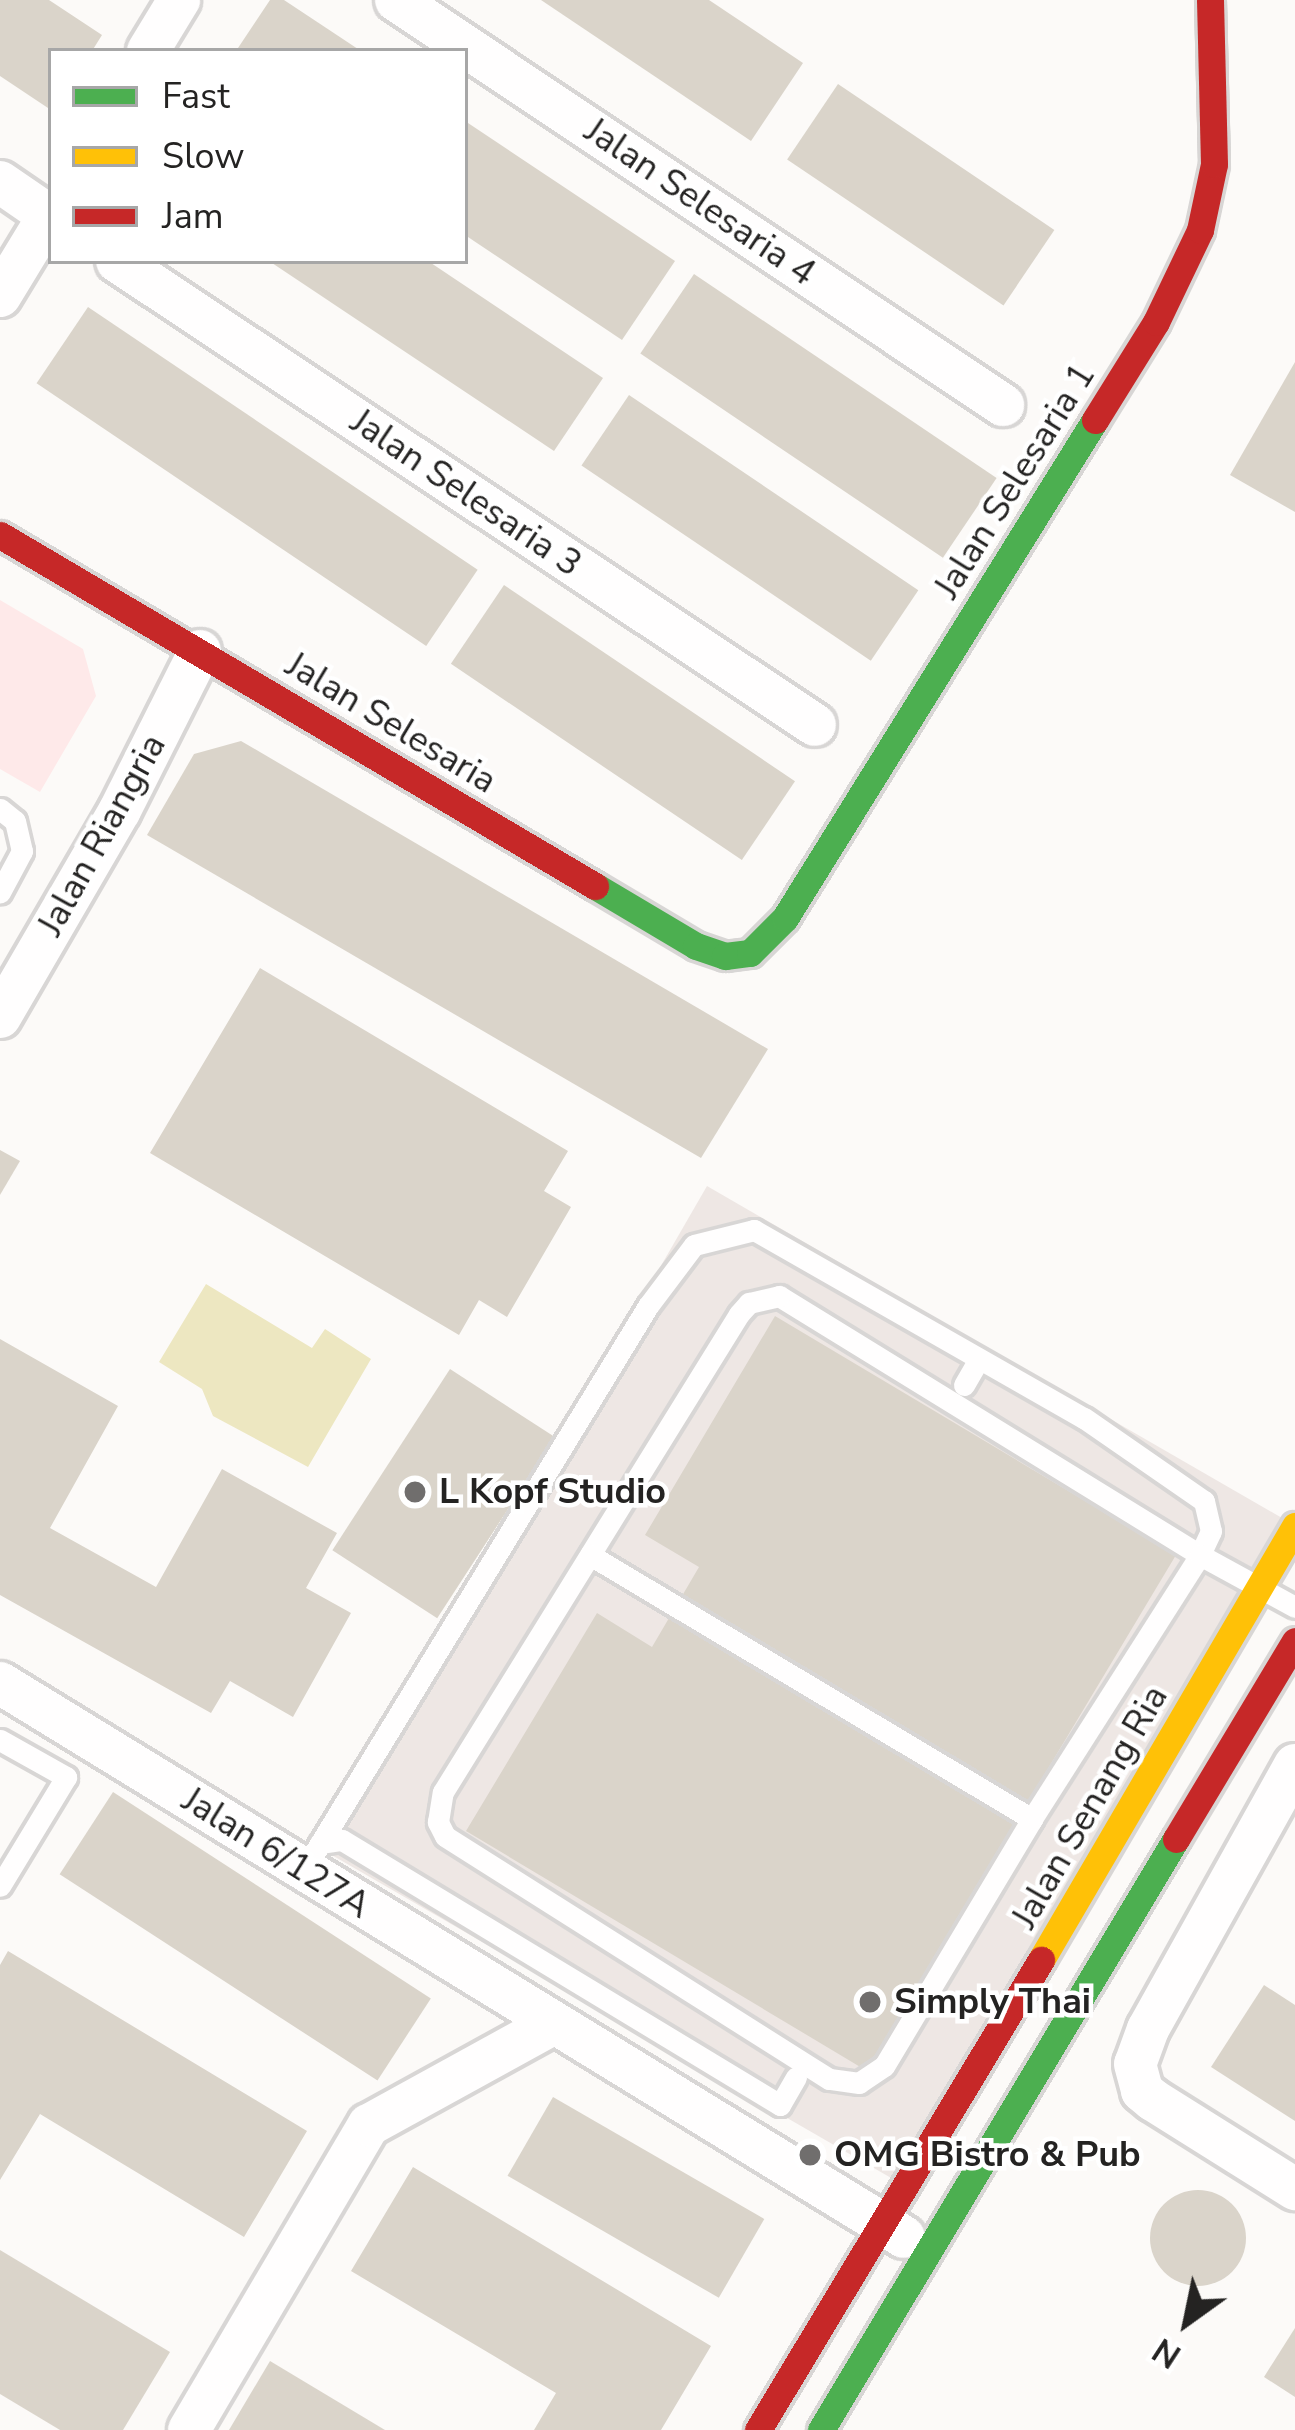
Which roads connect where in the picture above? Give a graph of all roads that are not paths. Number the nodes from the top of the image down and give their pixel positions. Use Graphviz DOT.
graph roads {
  1 [pos="179,0"];
  2 [pos="395,0"];
  3 [pos="1210,0"];
  4 [pos="150,48"];
  5 [pos="467,48"];
  6 [pos="468,49"];
  7 [pos="0,182"];
  8 [pos="48,214"];
  9 [pos="48,218"];
  10 [pos="122,264"];
  11 [pos="0,296"];
  12 [pos="1004,405"];
  13 [pos="0,535"];
  14 [pos="200,651"];
  15 [pos="814,725"];
  16 [pos="0,809"];
  17 [pos="0,892"];
  18 [pos="749,953"];
  19 [pos="0,1017"];
  20 [pos="979,1359"];
  21 [pos="964,1385"];
  22 [pos="1295,1526"];
  23 [pos="590,1555"];
  24 [pos="1200,1555"];
  25 [pos="1260,1587"];
  26 [pos="1295,1607"];
  27 [pos="1295,1641"];
  28 [pos="0,1682"];
  29 [pos="0,1740"];
  30 [pos="1295,1765"];
  31 [pos="1032,1819"];
  32 [pos="312,1857"];
  33 [pos="0,1886"];
  34 [pos="551,2025"];
  35 [pos="796,2077"];
  36 [pos="1295,2189"];
  37 [pos="885,2227"];
  38 [pos="929,2249"];
  39 [pos="188,2430"];
  40 [pos="758,2430"];
  41 [pos="821,2430"];
  1 -- 4 [label="street"];
  2 -- 5 [label="street, Jalan Selesaria 4"];
  3 -- 18 [label="street, Jalan Selesaria 1"];
  6 -- 12 [label="street, Jalan Selesaria 4"];
  7 -- 8 [label="street"];
  9 -- 11 [label="street"];
  10 -- 15 [label="street, Jalan Selesaria 3"];
  13 -- 14 [label="street, Jalan Selesaria"];
  14 -- 18 [label="street, Jalan Selesaria"];
  14 -- 19 [label="street, Jalan Riangria"];
  16 -- 17 [label="lane"];
  20 -- 21 [label="lane"];
  20 -- 24 [label="lane"];
  20 -- 32 [label="lane"];
  22 -- 25 [label="street, Jalan Senang Ria"];
  23 -- 24 [label="lane"];
  23 -- 31 [label="lane"];
  23 -- 31 [label="lane"];
  24 -- 25 [label="lane"];
  24 -- 31 [label="lane"];
  25 -- 26 [label="lane"];
  25 -- 37 [label="street, Jalan Senang Ria"];
  27 -- 38 [label="street"];
  28 -- 32 [label="street, Jalan 6/127A"];
  29 -- 33 [label="lane"];
  30 -- 36 [label="street"];
  32 -- 34 [label="street, Jalan 6/127A"];
  32 -- 35 [label="lane"];
  34 -- 37 [label="street, Jalan 6/127A"];
  34 -- 39 [label="street"];
  37 -- 38 [label="street, Jalan 6/127A"];
  37 -- 40 [label="street, Jalan Senang Ria"];
  38 -- 41 [label="street"];
}
